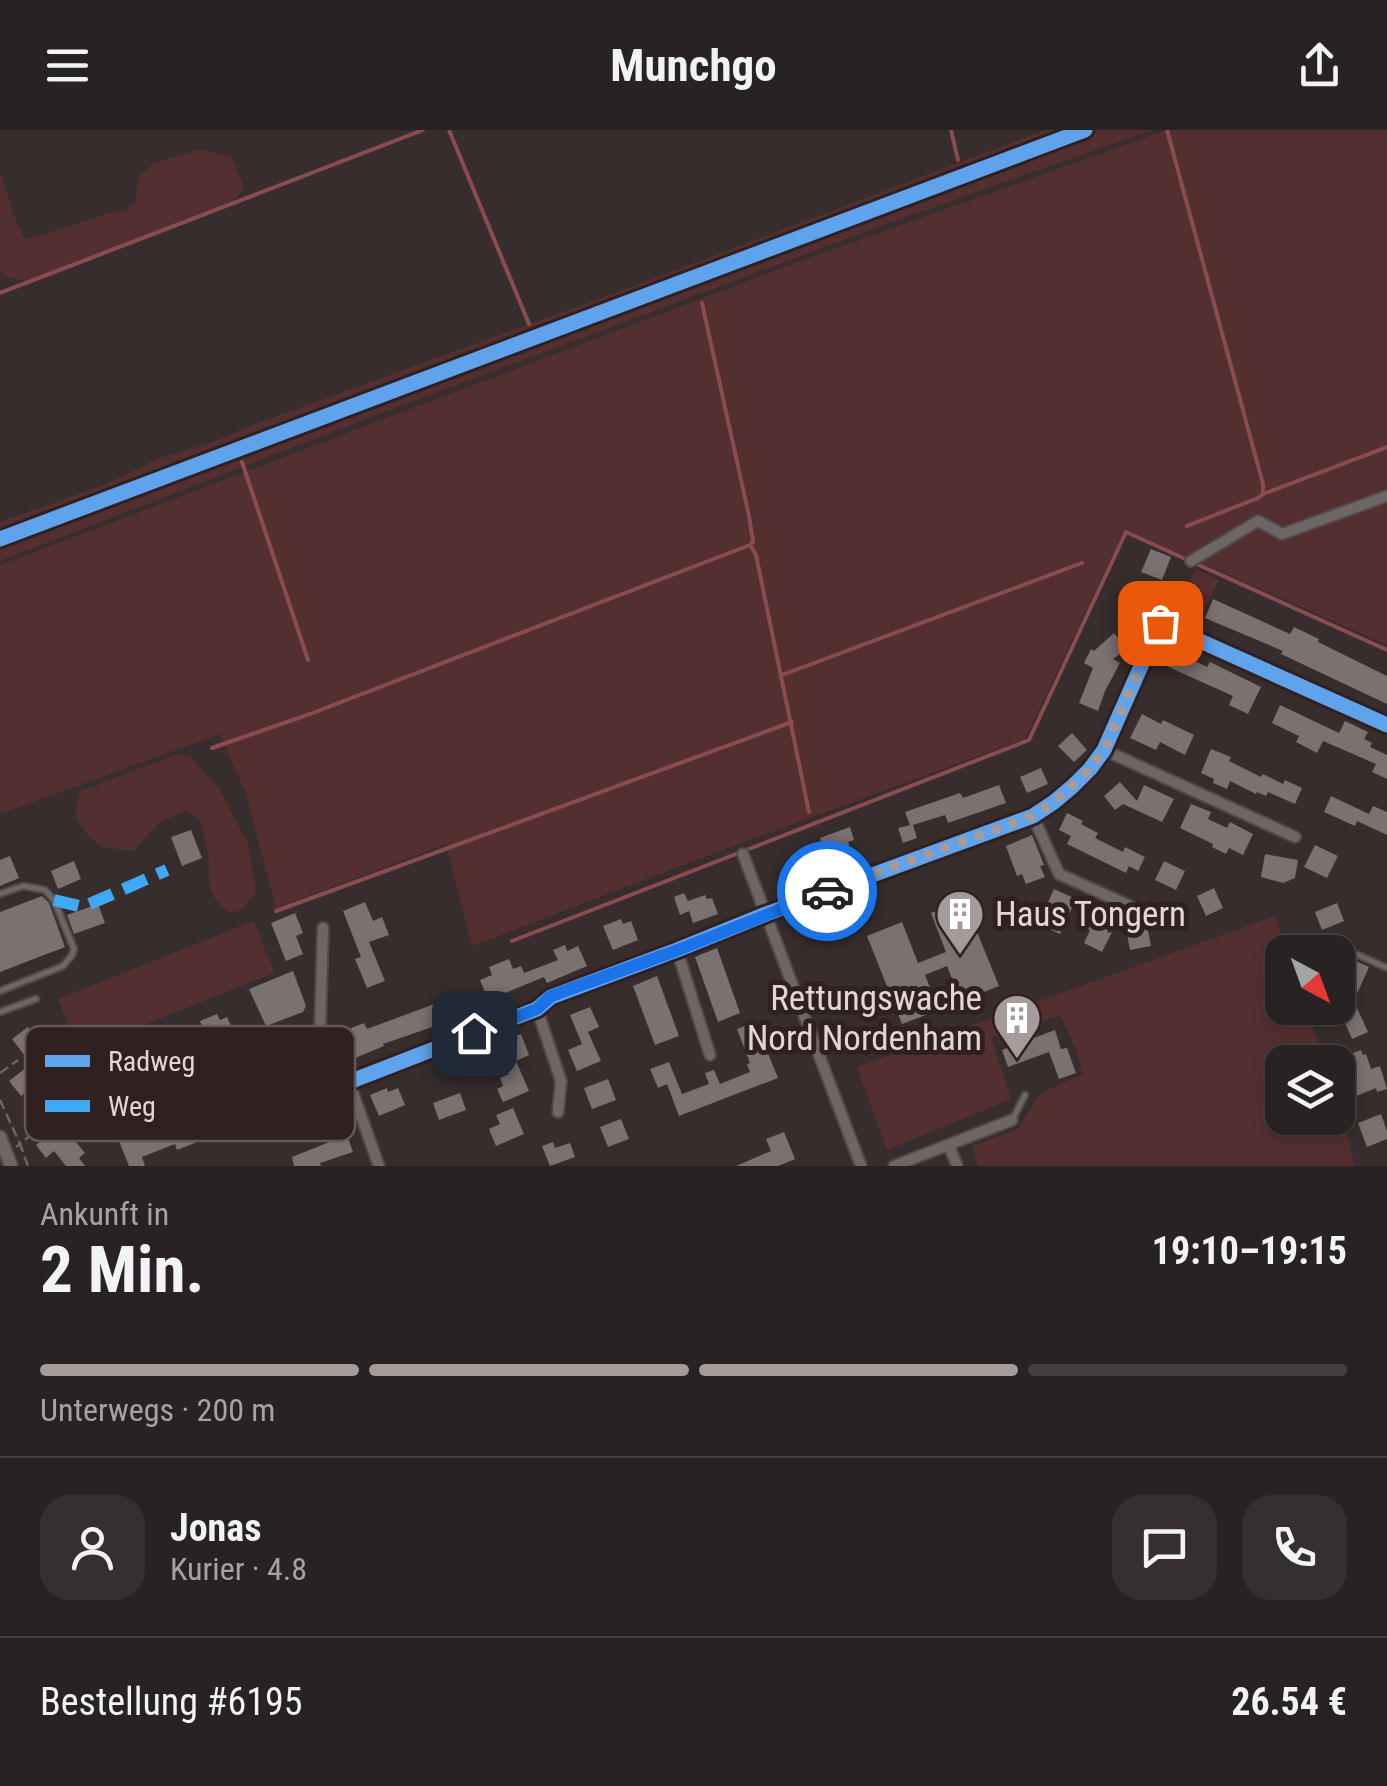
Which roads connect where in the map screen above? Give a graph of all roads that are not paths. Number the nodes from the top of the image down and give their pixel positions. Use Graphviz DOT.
graph roads {
  1 [pos="1387,496"];
  2 [pos="1191,561"];
  3 [pos="1387,725"];
  4 [pos="1104,750"];
  5 [pos="1033,816"];
  6 [pos="1295,837"];
  7 [pos="743,854"];
  8 [pos="0,894"];
  9 [pos="1130,906"];
  10 [pos="766,914"];
  11 [pos="324,928"];
  12 [pos="678,950"];
  13 [pos="1355,954"];
  14 [pos="1387,968"];
  15 [pos="0,990"];
  16 [pos="36,1000"];
  17 [pos="537,1009"];
  18 [pos="0,1012"];
  19 [pos="320,1026"];
  20 [pos="710,1055"];
  21 [pos="355,1079"];
  22 [pos="1025,1095"];
  23 [pos="355,1102"];
  24 [pos="558,1112"];
  25 [pos="1012,1120"];
  26 [pos="0,1137"];
  27 [pos="949,1145"];
  28 [pos="11,1166"];
  29 [pos="378,1166"];
  30 [pos="861,1166"];
  31 [pos="894,1166"];
  32 [pos="957,1166"];
  1 -- 2 [label="street"];
  3 -- 4 [label="street"];
  4 -- 5 [label="street"];
  4 -- 6 [label="street"];
  5 -- 9 [label="street"];
  5 -- 10 [label="street"];
  7 -- 10 [label="street"];
  8 -- 15 [label="lane"];
  10 -- 12 [label="street"];
  10 -- 30 [label="street"];
  11 -- 19 [label="street"];
  12 -- 17 [label="street"];
  12 -- 20 [label="street"];
  13 -- 14 [label="lane"];
  16 -- 18 [label="lane"];
  17 -- 21 [label="street"];
  17 -- 24 [label="street"];
  22 -- 25 [label="lane"];
  23 -- 29 [label="street"];
  25 -- 27 [label="street"];
  26 -- 28 [label="street"];
  27 -- 31 [label="street"];
  27 -- 32 [label="street"];
}
